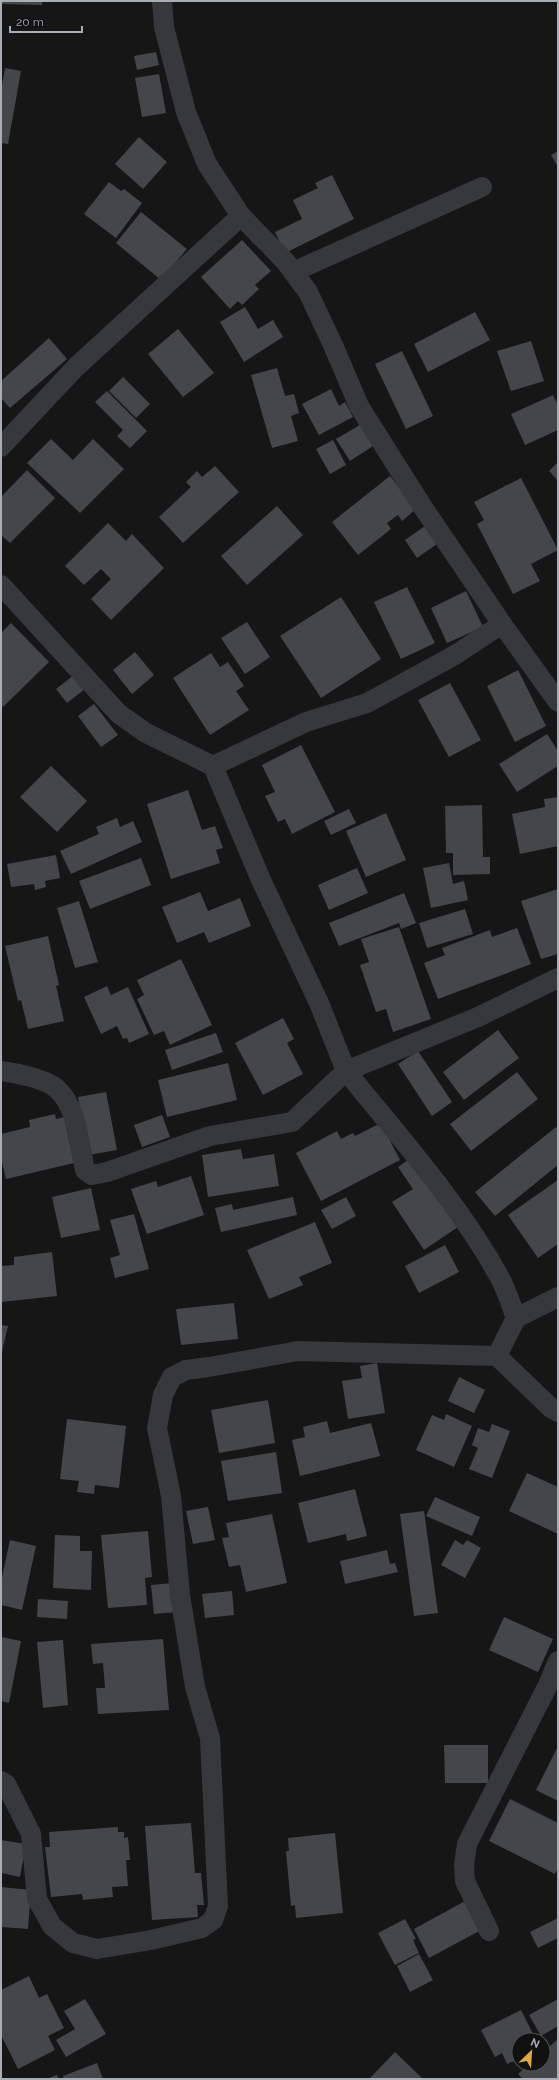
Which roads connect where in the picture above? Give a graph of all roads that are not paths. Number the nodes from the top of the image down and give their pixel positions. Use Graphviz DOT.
graph roads {
  1 [pos="162,1"];
  2 [pos="482,187"];
  3 [pos="241,216"];
  4 [pos="293,272"];
  5 [pos="1,447"];
  6 [pos="1,585"];
  7 [pos="502,624"];
  8 [pos="558,702"];
  9 [pos="213,766"];
  10 [pos="558,978"];
  11 [pos="1,1071"];
  12 [pos="346,1071"];
  13 [pos="558,1297"];
  14 [pos="516,1318"];
  15 [pos="498,1356"];
  16 [pos="558,1412"];
  17 [pos="558,1661"];
  18 [pos="553,1688"];
  19 [pos="1,1781"];
  20 [pos="489,1930"];
  1 -- 3 [label="street"];
  2 -- 4 [label="street"];
  3 -- 4 [label="street"];
  3 -- 5 [label="street"];
  4 -- 7 [label="street"];
  6 -- 9 [label="street"];
  7 -- 8 [label="street"];
  7 -- 9 [label="street"];
  9 -- 12 [label="street"];
  10 -- 12 [label="street"];
  11 -- 12 [label="street"];
  12 -- 14 [label="street"];
  13 -- 14 [label="street"];
  14 -- 15 [label="street"];
  15 -- 16 [label="street"];
  15 -- 19 [label="street"];
  17 -- 18 [label="street"];
  18 -- 20 [label="street"];
}
